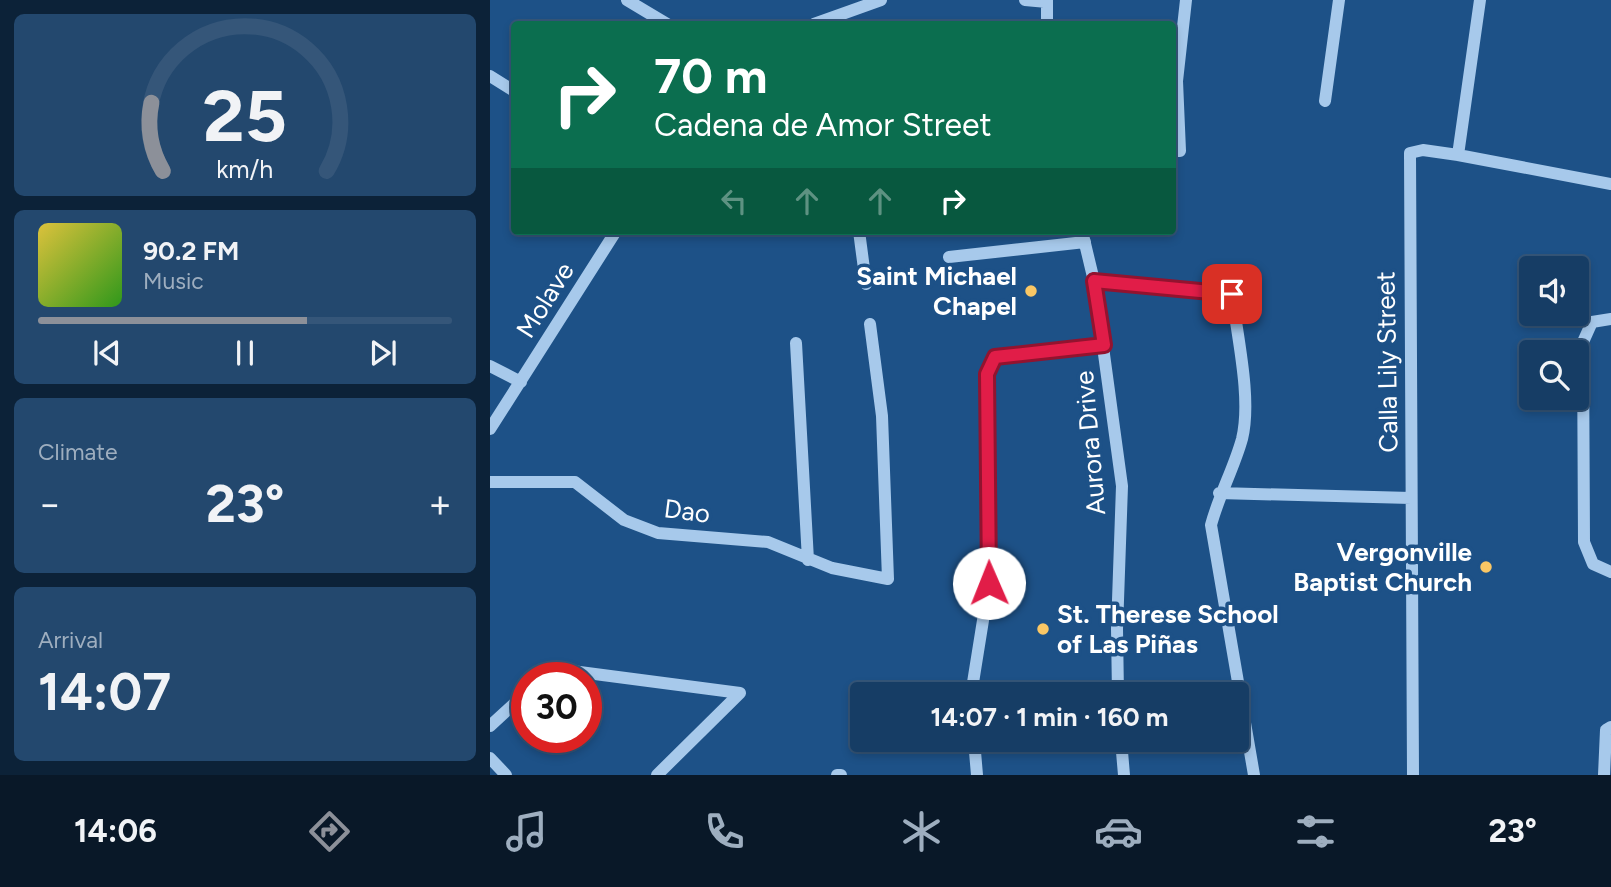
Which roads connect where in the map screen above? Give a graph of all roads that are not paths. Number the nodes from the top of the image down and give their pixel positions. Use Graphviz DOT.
graph roads {
  1 [pos="627,0"];
  2 [pos="881,0"];
  3 [pos="1025,0"];
  4 [pos="1186,0"];
  5 [pos="1339,0"];
  6 [pos="1480,0"];
  7 [pos="1047,1"];
  8 [pos="662,21"];
  9 [pos="822,21"];
  10 [pos="1047,21"];
  11 [pos="490,76"];
  12 [pos="511,89"];
  13 [pos="1325,101"];
  14 [pos="1176,150"];
  15 [pos="1458,155"];
  16 [pos="1611,184"];
  17 [pos="613,235"];
  18 [pos="860,235"];
  19 [pos="1084,236"];
  20 [pos="949,257"];
  21 [pos="1094,281"];
  22 [pos="866,284"];
  23 [pos="1611,319"];
  24 [pos="870,324"];
  25 [pos="796,343"];
  26 [pos="1104,345"];
  27 [pos="490,366"];
  28 [pos="521,382"];
  29 [pos="490,429"];
  30 [pos="490,482"];
  31 [pos="1219,493"];
  32 [pos="1411,498"];
  33 [pos="807,560"];
  34 [pos="1611,572"];
  35 [pos="602,675"];
  36 [pos="973,682"];
  37 [pos="1118,682"];
  38 [pos="511,707"];
  39 [pos="490,726"];
  40 [pos="1611,727"];
  41 [pos="975,752"];
  42 [pos="1122,752"];
  43 [pos="490,758"];
  44 [pos="506,775"];
  45 [pos="657,775"];
  46 [pos="977,775"];
  47 [pos="1124,775"];
  48 [pos="1253,775"];
  49 [pos="1413,775"];
  50 [pos="1604,775"];
  1 -- 8 [label="street"];
  2 -- 9 [label="street"];
  3 -- 7 [label="street"];
  4 -- 14 [label="street"];
  5 -- 13 [label="street"];
  6 -- 15 [label="street"];
  7 -- 10 [label="street"];
  11 -- 12 [label="street"];
  15 -- 16 [label="street, Calla Lily Street"];
  15 -- 32 [label="street, Calla Lily Street"];
  17 -- 28 [label="street, Molave"];
  18 -- 22 [label="street"];
  19 -- 20 [label="street"];
  19 -- 21 [label="street, Aurora Drive"];
  21 -- 26 [label="street, Aurora Drive"];
  21 -- 31 [label="street"];
  23 -- 34 [label="street"];
  24 -- 33 [label="street, Dao"];
  25 -- 33 [label="street"];
  26 -- 36 [label="street"];
  26 -- 37 [label="street, Aurora Drive"];
  27 -- 28 [label="street"];
  28 -- 29 [label="street, Molave"];
  30 -- 33 [label="street, Dao"];
  31 -- 32 [label="street"];
  31 -- 48 [label="street"];
  32 -- 49 [label="street, Calla Lily Street"];
  35 -- 45 [label="street"];
  38 -- 39 [label="street"];
  40 -- 50 [label="street"];
  41 -- 46 [label="street"];
  42 -- 47 [label="street"];
  43 -- 44 [label="street"];
}
